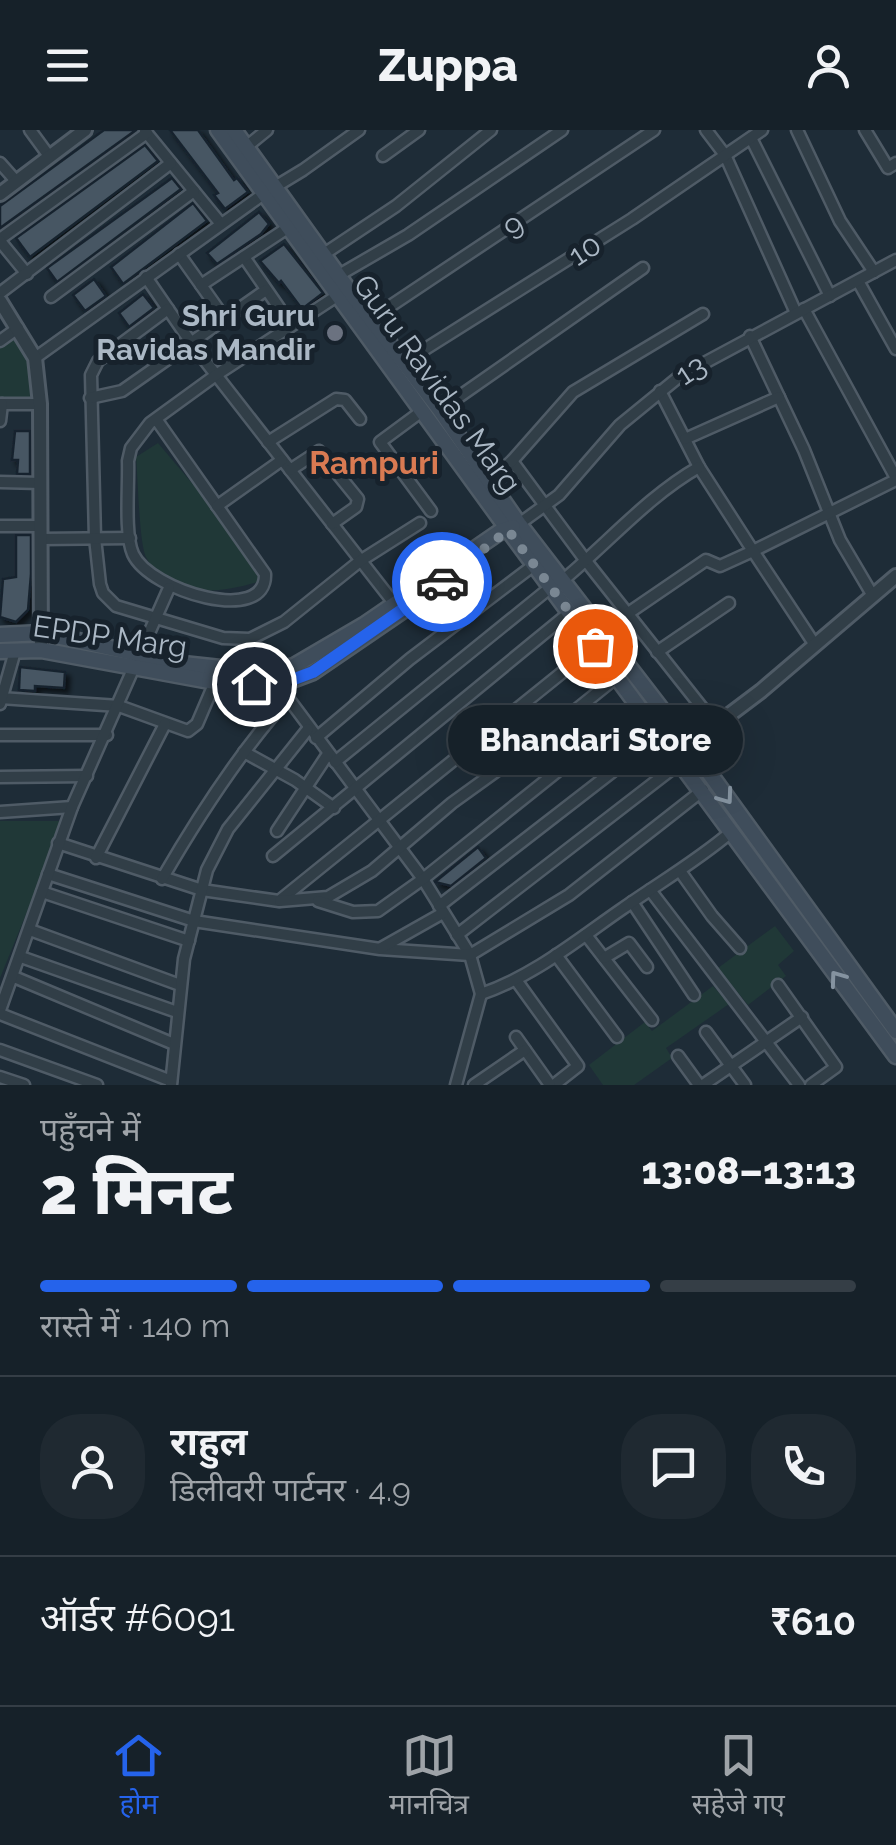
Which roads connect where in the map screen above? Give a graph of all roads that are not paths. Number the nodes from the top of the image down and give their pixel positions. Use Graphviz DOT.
graph roads {
  1 [pos="30,130"];
  2 [pos="85,130"];
  3 [pos="218,130"];
  4 [pos="234,130"];
  5 [pos="267,130"];
  6 [pos="359,130"];
  7 [pos="420,130"];
  8 [pos="491,130"];
  9 [pos="562,130"];
  10 [pos="654,130"];
  11 [pos="706,130"];
  12 [pos="762,130"];
  13 [pos="796,130"];
  14 [pos="865,130"];
  15 [pos="146,131"];
  16 [pos="752,138"];
  17 [pos="246,147"];
  18 [pos="725,155"];
  19 [pos="49,156"];
  20 [pos="383,156"];
  21 [pos="0,163"];
  22 [pos="171,163"];
  23 [pos="896,164"];
  24 [pos="16,182"];
  25 [pos="271,190"];
  26 [pos="194,192"];
  27 [pos="0,194"];
  28 [pos="221,224"];
  29 [pos="289,227"];
  30 [pos="0,240"];
  31 [pos="179,254"];
  32 [pos="324,254"];
  33 [pos="244,257"];
  34 [pos="896,260"];
  35 [pos="643,268"];
  36 [pos="874,272"];
  37 [pos="27,274"];
  38 [pos="339,275"];
  39 [pos="146,277"];
  40 [pos="858,281"];
  41 [pos="202,285"];
  42 [pos="266,290"];
  43 [pos="344,292"];
  44 [pos="0,293"];
  45 [pos="830,296"];
  46 [pos="50,297"];
  47 [pos="0,301"];
  48 [pos="168,309"];
  49 [pos="800,311"];
  50 [pos="703,314"];
  51 [pos="371,318"];
  52 [pos="225,319"];
  53 [pos="291,325"];
  54 [pos="18,328"];
  55 [pos="750,336"];
  56 [pos="0,341"];
  57 [pos="192,344"];
  58 [pos="896,348"];
  59 [pos="35,358"];
  60 [pos="403,363"];
  61 [pos="216,374"];
  62 [pos="660,391"];
  63 [pos="779,397"];
  64 [pos="90,398"];
  65 [pos="1,404"];
  66 [pos="40,404"];
  67 [pos="440,410"];
  68 [pos="422,411"];
  69 [pos="156,419"];
  70 [pos="360,419"];
  71 [pos="0,421"];
  72 [pos="685,439"];
  73 [pos="268,442"];
  74 [pos="282,460"];
  75 [pos="512,461"];
  76 [pos="700,466"];
  77 [pos="290,470"];
  78 [pos="896,479"];
  79 [pos="490,481"];
  80 [pos="0,482"];
  81 [pos="41,483"];
  82 [pos="217,506"];
  83 [pos="547,506"];
  84 [pos="431,511"];
  85 [pos="830,511"];
  86 [pos="332,524"];
  87 [pos="420,524"];
  88 [pos="0,526"];
  89 [pos="514,527"];
  90 [pos="41,532"];
  91 [pos="95,538"];
  92 [pos="130,538"];
  93 [pos="752,551"];
  94 [pos="360,561"];
  95 [pos="586,561"];
  96 [pos="534,565"];
  97 [pos="896,566"];
  98 [pos="896,576"];
  99 [pos="556,584"];
  100 [pos="170,588"];
  101 [pos="871,592"];
  102 [pos="729,603"];
  103 [pos="398,608"];
  104 [pos="570,613"];
  105 [pos="627,614"];
  106 [pos="158,619"];
  107 [pos="42,633"];
  108 [pos="0,635"];
  109 [pos="813,642"];
  110 [pos="595,646"];
  111 [pos="41,650"];
  112 [pos="8,651"];
  113 [pos="657,652"];
  114 [pos="139,660"];
  115 [pos="618,676"];
  116 [pos="269,680"];
  117 [pos="216,682"];
  118 [pos="288,698"];
  119 [pos="1,700"];
  120 [pos="119,706"];
  121 [pos="638,706"];
  122 [pos="166,724"];
  123 [pos="715,724"];
  124 [pos="312,733"];
  125 [pos="662,734"];
  126 [pos="106,735"];
  127 [pos="0,736"];
  128 [pos="244,752"];
  129 [pos="682,754"];
  130 [pos="332,758"];
  131 [pos="274,768"];
  132 [pos="87,776"];
  133 [pos="0,777"];
  134 [pos="306,787"];
  135 [pos="356,790"];
  136 [pos="703,790"];
  137 [pos="72,808"];
  138 [pos="334,808"];
  139 [pos="0,812"];
  140 [pos="376,823"];
  141 [pos="277,831"];
  142 [pos="731,832"];
  143 [pos="58,843"];
  144 [pos="399,847"];
  145 [pos="274,856"];
  146 [pos="96,858"];
  147 [pos="680,871"];
  148 [pos="48,874"];
  149 [pos="162,879"];
  150 [pos="423,880"];
  151 [pos="202,890"];
  152 [pos="650,890"];
  153 [pos="42,892"];
  154 [pos="316,900"];
  155 [pos="279,901"];
  156 [pos="632,902"];
  157 [pos="441,909"];
  158 [pos="194,921"];
  159 [pos="30,930"];
  160 [pos="457,935"];
  161 [pos="586,935"];
  162 [pos="189,942"];
  163 [pos="380,948"];
  164 [pos="740,948"];
  165 [pos="470,955"];
  166 [pos="556,955"];
  167 [pos="21,957"];
  168 [pos="604,958"];
  169 [pos="647,968"];
  170 [pos="14,977"];
  171 [pos="516,980"];
  172 [pos="778,985"];
  173 [pos="180,986"];
  174 [pos="482,994"];
  175 [pos="694,995"];
  176 [pos="3,996"];
  177 [pos="0,1012"];
  178 [pos="177,1012"];
  179 [pos="802,1017"];
  180 [pos="652,1020"];
  181 [pos="896,1031"];
  182 [pos="706,1032"];
  183 [pos="617,1037"];
  184 [pos="516,1038"];
  185 [pos="766,1040"];
  186 [pos="174,1044"];
  187 [pos="0,1050"];
  188 [pos="525,1050"];
  189 [pos="678,1056"];
  190 [pos="896,1056"];
  191 [pos="732,1066"];
  192 [pos="0,1077"];
  193 [pos="550,1082"];
  194 [pos="171,1083"];
  195 [pos="24,1085"];
  196 [pos="98,1085"];
  197 [pos="456,1085"];
  198 [pos="474,1085"];
  199 [pos="534,1085"];
  200 [pos="701,1085"];
  201 [pos="745,1085"];
  202 [pos="799,1085"];
  203 [pos="812,1085"];
  1 -- 19 [label="street"];
  2 -- 19 [label="street"];
  3 -- 25 [label="main road, Guru Ravidas Marg"];
  4 -- 17 [label="main road, Guru Ravidas Marg"];
  5 -- 17 [label="street"];
  6 -- 25 [label="street"];
  7 -- 20 [label="street"];
  8 -- 32 [label="street"];
  9 -- 38 [label="street"];
  10 -- 51 [label="street, 9"];
  11 -- 18 [label="street"];
  12 -- 16 [label="street, 10"];
  13 -- 36 [label="street"];
  14 -- 23 [label="street"];
  15 -- 22 [label="street"];
  15 -- 30 [label="street"];
  16 -- 18 [label="street, 10"];
  16 -- 45 [label="street"];
  17 -- 25 [label="main road, Guru Ravidas Marg"];
  18 -- 49 [label="street"];
  18 -- 60 [label="street, 10"];
  19 -- 24 [label="street"];
  21 -- 24 [label="street"];
  22 -- 26 [label="street"];
  22 -- 37 [label="street"];
  24 -- 27 [label="street"];
  25 -- 28 [label="street"];
  25 -- 29 [label="main road, Guru Ravidas Marg"];
  25 -- 32 [label="main road, Guru Ravidas Marg"];
  26 -- 28 [label="street"];
  26 -- 46 [label="street"];
  28 -- 31 [label="street"];
  29 -- 33 [label="street"];
  29 -- 43 [label="main road, Guru Ravidas Marg"];
  30 -- 37 [label="street"];
  31 -- 39 [label="street"];
  31 -- 41 [label="street"];
  32 -- 38 [label="main road, Guru Ravidas Marg"];
  33 -- 41 [label="street"];
  33 -- 42 [label="street"];
  34 -- 36 [label="street, 13"];
  35 -- 67 [label="street"];
  36 -- 40 [label="street, 13"];
  37 -- 44 [label="street"];
  38 -- 43 [label="main road, Guru Ravidas Marg"];
  39 -- 48 [label="street"];
  39 -- 59 [label="street"];
  40 -- 45 [label="street, 13"];
  40 -- 58 [label="street"];
  41 -- 52 [label="street"];
  42 -- 52 [label="street"];
  42 -- 53 [label="street"];
  43 -- 51 [label="main road, Guru Ravidas Marg"];
  43 -- 53 [label="street"];
  43 -- 68 [label="main road, Guru Ravidas Marg"];
  45 -- 49 [label="street, 13"];
  47 -- 54 [label="street"];
  48 -- 57 [label="street"];
  48 -- 64 [label="street"];
  49 -- 55 [label="street, 13"];
  49 -- 78 [label="street"];
  50 -- 75 [label="street"];
  51 -- 60 [label="main road, Guru Ravidas Marg"];
  52 -- 57 [label="street"];
  53 -- 61 [label="street"];
  54 -- 56 [label="street"];
  54 -- 59 [label="street"];
  55 -- 62 [label="street, 13"];
  55 -- 63 [label="street"];
  57 -- 61 [label="street"];
  57 -- 64 [label="street"];
  59 -- 66 [label="street"];
  60 -- 67 [label="main road, Guru Ravidas Marg"];
  61 -- 69 [label="street"];
  61 -- 73 [label="street"];
  62 -- 72 [label="street"];
  62 -- 83 [label="street, 13"];
  63 -- 72 [label="street"];
  63 -- 85 [label="street"];
  64 -- 91 [label="street"];
  65 -- 66 [label="street"];
  65 -- 71 [label="street"];
  66 -- 81 [label="street"];
  67 -- 79 [label="main road, Guru Ravidas Marg"];
  68 -- 84 [label="street"];
  68 -- 89 [label="main road, Guru Ravidas Marg"];
  69 -- 82 [label="street"];
  69 -- 92 [label="street"];
  70 -- 73 [label="street"];
  72 -- 76 [label="street"];
  73 -- 74 [label="street"];
  74 -- 77 [label="street"];
  74 -- 82 [label="street"];
  75 -- 79 [label="street"];
  75 -- 83 [label="street"];
  76 -- 93 [label="street"];
  76 -- 95 [label="street"];
  77 -- 86 [label="street"];
  77 -- 86 [label="street"];
  78 -- 85 [label="street"];
  79 -- 89 [label="main road, Guru Ravidas Marg"];
  80 -- 81 [label="street"];
  81 -- 90 [label="street"];
  82 -- 100 [label="street"];
  83 -- 89 [label="street, 13"];
  83 -- 95 [label="street"];
  85 -- 93 [label="street"];
  85 -- 101 [label="street"];
  86 -- 94 [label="street"];
  87 -- 94 [label="street"];
  88 -- 90 [label="street"];
  89 -- 96 [label="main road, Guru Ravidas Marg"];
  89 -- 99 [label="main road, Guru Ravidas Marg"];
  89 -- 103 [label="main road, EPDP Marg"];
  90 -- 91 [label="street"];
  90 -- 107 [label="street"];
  91 -- 92 [label="street"];
  91 -- 106 [label="street"];
  92 -- 100 [label="street"];
  93 -- 105 [label="street"];
  93 -- 109 [label="street"];
  94 -- 103 [label="street"];
  94 -- 106 [label="street"];
  95 -- 99 [label="street"];
  95 -- 105 [label="street"];
  96 -- 99 [label="main road, Guru Ravidas Marg"];
  96 -- 124 [label="street"];
  97 -- 101 [label="street"];
  98 -- 101 [label="street"];
  99 -- 104 [label="main road, Guru Ravidas Marg"];
  99 -- 129 [label="main road, Guru Ravidas Marg"];
  99 -- 130 [label="street"];
  100 -- 106 [label="street"];
  101 -- 109 [label="street"];
  102 -- 113 [label="street"];
  103 -- 116 [label="main road, EPDP Marg"];
  104 -- 110 [label="main road, Guru Ravidas Marg"];
  104 -- 135 [label="street"];
  105 -- 113 [label="street"];
  106 -- 114 [label="street"];
  107 -- 108 [label="main road, EPDP Marg"];
  107 -- 111 [label="street"];
  107 -- 114 [label="main road, EPDP Marg"];
  109 -- 123 [label="street"];
  110 -- 115 [label="main road, Guru Ravidas Marg"];
  110 -- 140 [label="street"];
  111 -- 112 [label="main road, EPDP Marg"];
  111 -- 114 [label="main road, EPDP Marg"];
  112 -- 119 [label="street"];
  113 -- 123 [label="street"];
  114 -- 116 [label="main road, EPDP Marg"];
  114 -- 117 [label="main road, EPDP Marg"];
  114 -- 120 [label="street"];
  115 -- 121 [label="main road, Guru Ravidas Marg"];
  115 -- 144 [label="street"];
  116 -- 117 [label="main road, EPDP Marg"];
  116 -- 118 [label="street"];
  117 -- 122 [label="street"];
  118 -- 124 [label="street"];
  118 -- 128 [label="street"];
  119 -- 120 [label="street"];
  120 -- 122 [label="street"];
  120 -- 126 [label="street"];
  121 -- 125 [label="main road, Guru Ravidas Marg"];
  121 -- 150 [label="street"];
  122 -- 146 [label="street"];
  123 -- 129 [label="street"];
  124 -- 130 [label="street"];
  124 -- 131 [label="street"];
  125 -- 129 [label="main road, Guru Ravidas Marg"];
  125 -- 157 [label="street"];
  126 -- 127 [label="street"];
  126 -- 132 [label="street"];
  128 -- 131 [label="street"];
  128 -- 149 [label="street"];
  129 -- 136 [label="main road, Guru Ravidas Marg"];
  129 -- 160 [label="street"];
  129 -- 181 [label="main road, Guru Ravidas Marg, one-way"];
  130 -- 134 [label="street"];
  130 -- 135 [label="street"];
  131 -- 134 [label="street"];
  131 -- 151 [label="street"];
  132 -- 133 [label="street"];
  132 -- 137 [label="street"];
  134 -- 138 [label="street"];
  134 -- 141 [label="street"];
  135 -- 138 [label="street"];
  135 -- 140 [label="street"];
  136 -- 142 [label="main road, Guru Ravidas Marg"];
  136 -- 165 [label="street"];
  137 -- 139 [label="street"];
  137 -- 143 [label="street"];
  138 -- 145 [label="street"];
  140 -- 144 [label="street"];
  140 -- 155 [label="street"];
  142 -- 147 [label="street"];
  190 -- 142 [label="main road, Guru Ravidas Marg, one-way"];
  143 -- 146 [label="street"];
  143 -- 148 [label="street"];
  144 -- 150 [label="street"];
  144 -- 154 [label="street"];
  146 -- 149 [label="street"];
  147 -- 152 [label="street"];
  147 -- 164 [label="street"];
  148 -- 153 [label="street"];
  148 -- 158 [label="street"];
  149 -- 151 [label="street"];
  150 -- 154 [label="street"];
  150 -- 157 [label="street"];
  151 -- 155 [label="street"];
  151 -- 158 [label="street"];
  152 -- 156 [label="street"];
  152 -- 185 [label="street"];
  153 -- 159 [label="street"];
  153 -- 162 [label="street"];
  154 -- 155 [label="street"];
  156 -- 161 [label="street"];
  156 -- 175 [label="street"];
  157 -- 160 [label="street"];
  157 -- 163 [label="street"];
  158 -- 162 [label="street"];
  158 -- 163 [label="street"];
  159 -- 167 [label="street"];
  159 -- 173 [label="street"];
  160 -- 165 [label="street"];
  161 -- 166 [label="street"];
  161 -- 168 [label="street"];
  162 -- 173 [label="street"];
  163 -- 165 [label="street"];
  165 -- 174 [label="street"];
  166 -- 171 [label="street"];
  166 -- 183 [label="street"];
  167 -- 170 [label="street"];
  167 -- 178 [label="street"];
  168 -- 169 [label="street"];
  168 -- 180 [label="street"];
  170 -- 176 [label="street"];
  170 -- 186 [label="street"];
  171 -- 174 [label="street"];
  171 -- 193 [label="street"];
  172 -- 179 [label="street"];
  173 -- 178 [label="street"];
  174 -- 197 [label="street"];
  176 -- 177 [label="street"];
  177 -- 194 [label="street"];
  178 -- 186 [label="street"];
  179 -- 185 [label="street"];
  179 -- 203 [label="street"];
  182 -- 191 [label="street"];
  184 -- 188 [label="street"];
  185 -- 191 [label="street"];
  185 -- 202 [label="street"];
  186 -- 194 [label="street"];
  187 -- 196 [label="street"];
  188 -- 193 [label="street"];
  188 -- 198 [label="street"];
  189 -- 200 [label="street"];
  191 -- 200 [label="street"];
  191 -- 201 [label="street"];
  192 -- 195 [label="street"];
  193 -- 199 [label="street"];
}
